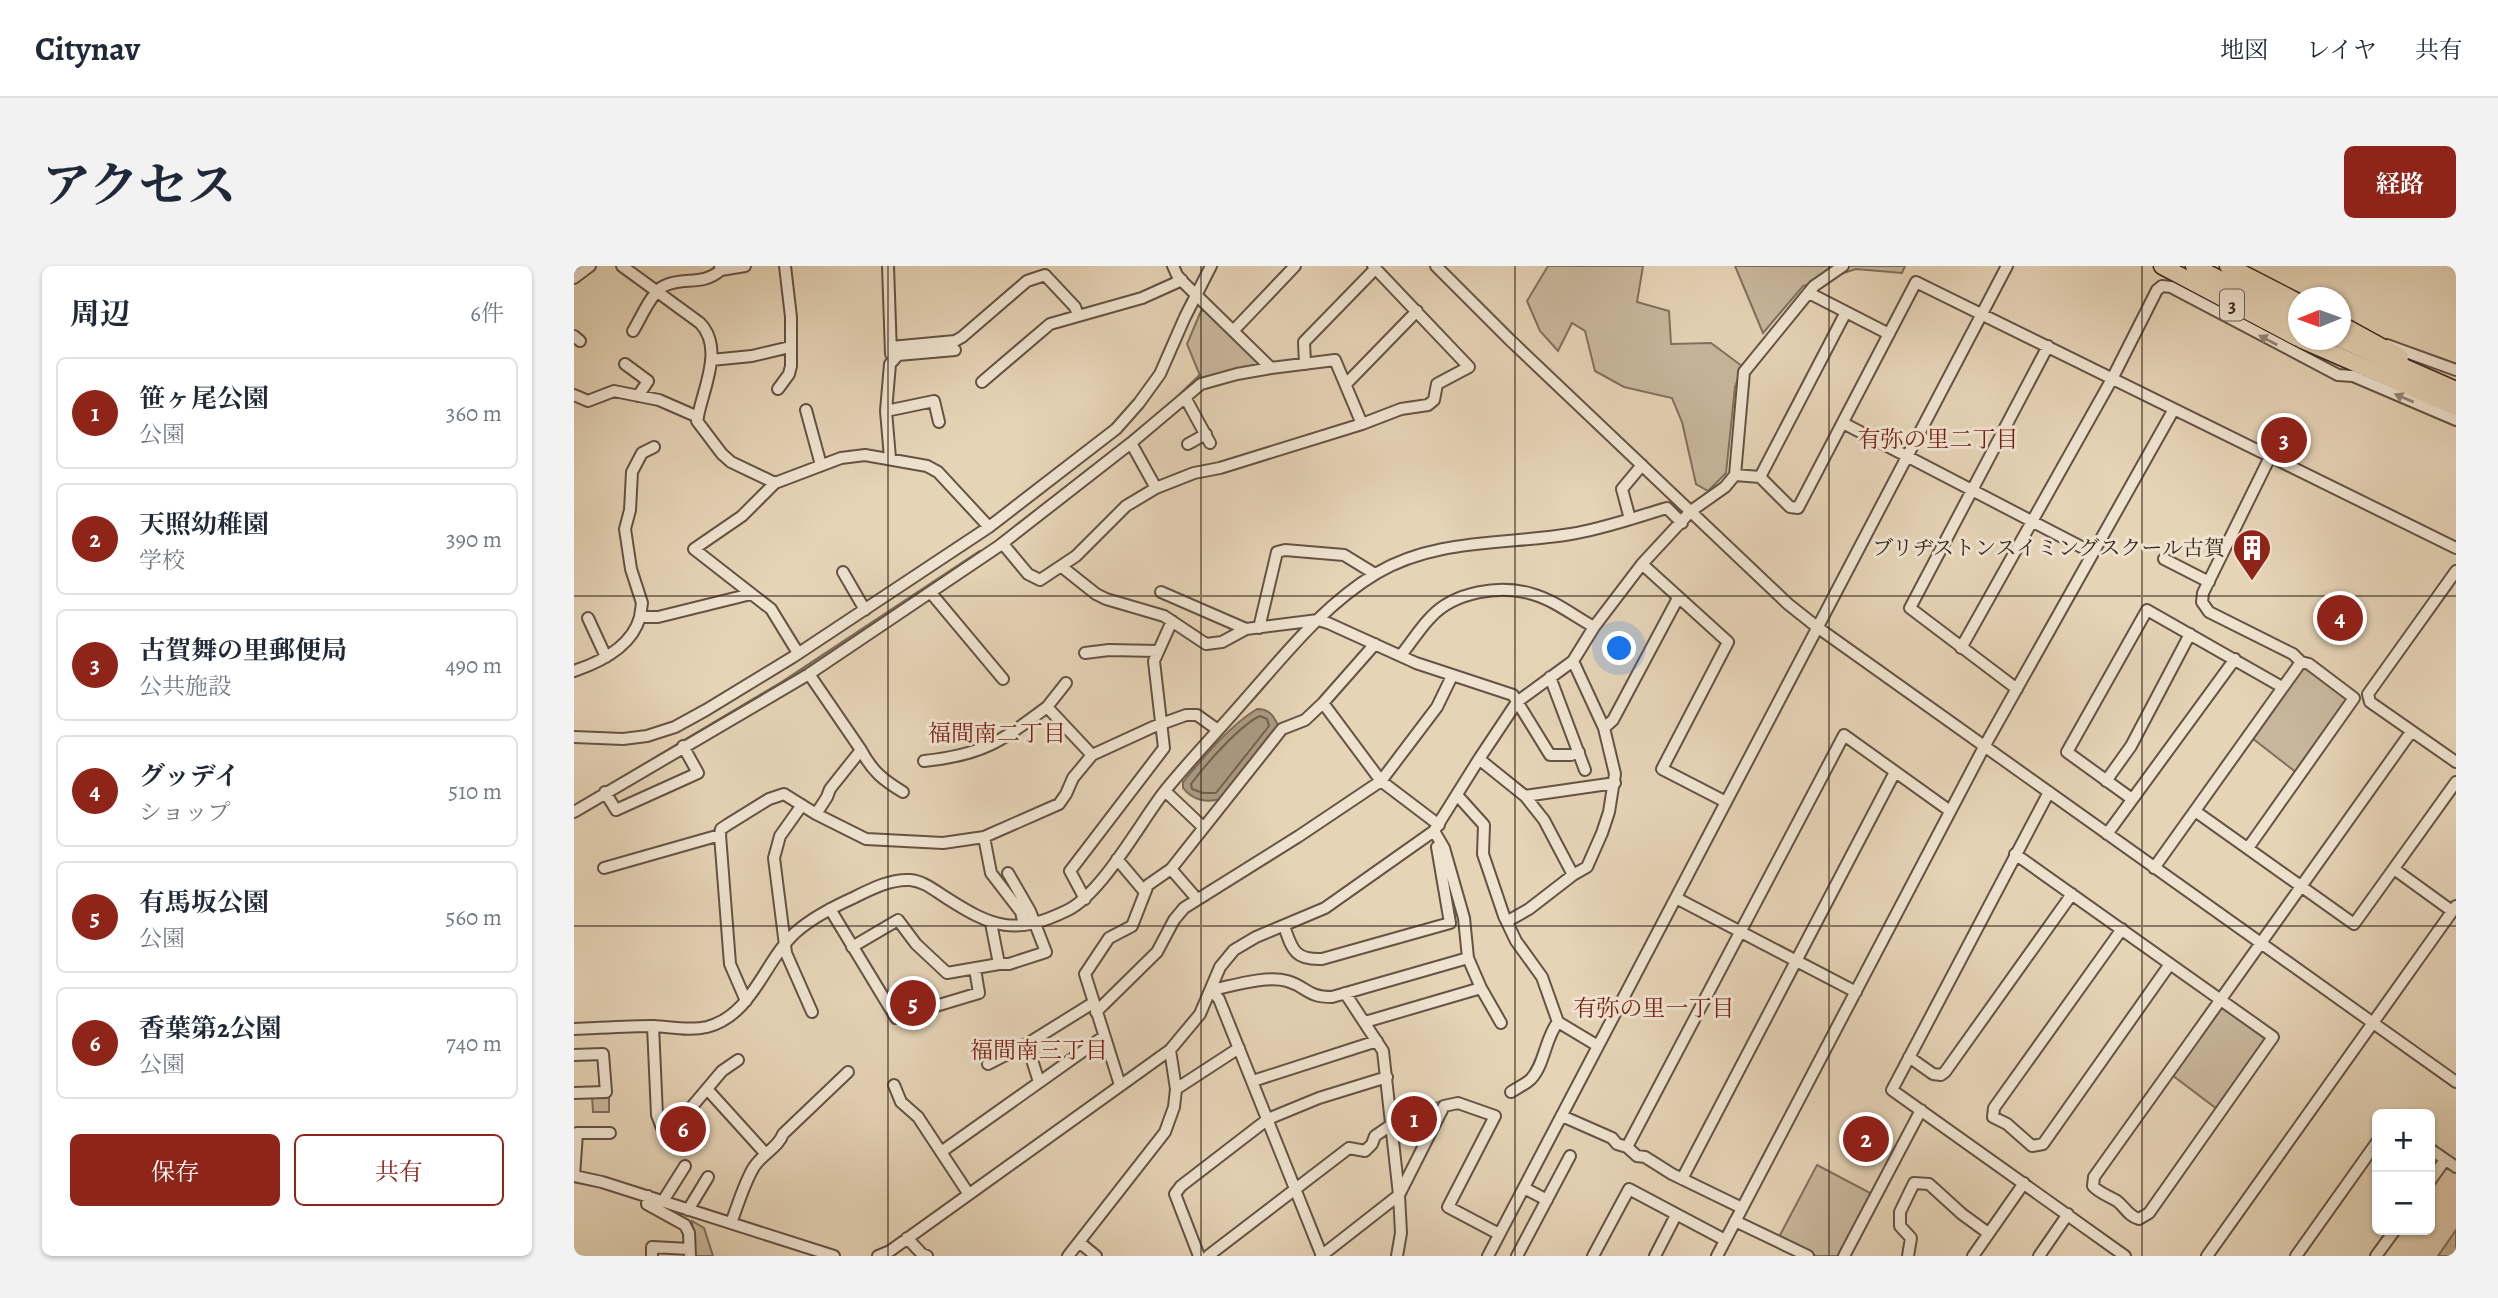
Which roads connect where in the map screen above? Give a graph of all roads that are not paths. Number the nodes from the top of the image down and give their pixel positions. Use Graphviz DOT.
graph roads {
  1 [pos="590,266"];
  2 [pos="622,266"];
  3 [pos="745,266"];
  4 [pos="785,266"];
  5 [pos="888,266"];
  6 [pos="1173,266"];
  7 [pos="1212,266"];
  8 [pos="1295,266"];
  9 [pos="1436,266"];
  10 [pos="1843,266"];
  11 [pos="2007,266"];
  12 [pos="2162,266"];
  13 [pos="2194,266"];
  14 [pos="2228,266"];
  15 [pos="1375,267"];
  16 [pos="721,268"];
  17 [pos="574,278"];
  18 [pos="1182,280"];
  19 [pos="656,292"];
  20 [pos="1808,293"];
  21 [pos="1196,294"];
  22 [pos="2288,297"];
  23 [pos="1417,312"];
  24 [pos="1846,312"];
  25 [pos="1982,314"];
  26 [pos="1078,315"];
  27 [pos="2288,315"];
  28 [pos="1234,330"];
  29 [pos="2351,330"];
  30 [pos="633,331"];
  31 [pos="2288,333"];
  32 [pos="1889,334"];
  33 [pos="2376,342"];
  34 [pos="2351,344"];
  35 [pos="2048,346"];
  36 [pos="790,347"];
  37 [pos="891,347"];
  38 [pos="955,350"];
  39 [pos="2323,350"];
  40 [pos="2324,350"];
  41 [pos="711,360"];
  42 [pos="625,364"];
  43 [pos="890,364"];
  44 [pos="1305,364"];
  45 [pos="1272,368"];
  46 [pos="2456,370"];
  47 [pos="2419,375"];
  48 [pos="2353,376"];
  49 [pos="2112,379"];
  50 [pos="982,382"];
  51 [pos="1346,384"];
  52 [pos="778,389"];
  53 [pos="2456,390"];
  54 [pos="574,395"];
  55 [pos="638,396"];
  56 [pos="1186,399"];
  57 [pos="2456,407"];
  58 [pos="2174,409"];
  59 [pos="806,410"];
  60 [pos="886,411"];
  61 [pos="698,417"];
  62 [pos="2456,420"];
  63 [pos="939,422"];
  64 [pos="1843,423"];
  65 [pos="1362,424"];
  66 [pos="1131,443"];
  67 [pos="1188,444"];
  68 [pos="653,447"];
  69 [pos="1907,456"];
  70 [pos="2270,457"];
  71 [pos="890,458"];
  72 [pos="821,465"];
  73 [pos="1642,465"];
  74 [pos="1735,475"];
  75 [pos="1760,477"];
  76 [pos="775,483"];
  77 [pos="1156,488"];
  78 [pos="1972,491"];
  79 [pos="1691,511"];
  80 [pos="1630,519"];
  81 [pos="2033,522"];
  82 [pos="1682,523"];
  83 [pos="989,527"];
  84 [pos="1003,544"];
  85 [pos="2456,548"];
  86 [pos="2093,553"];
  87 [pos="2164,559"];
  88 [pos="1642,564"];
  89 [pos="1062,567"];
  90 [pos="2456,570"];
  91 [pos="842,572"];
  92 [pos="1375,574"];
  93 [pos="2209,582"];
  94 [pos="1161,592"];
  95 [pos="931,593"];
  96 [pos="751,594"];
  97 [pos="894,596"];
  98 [pos="1678,598"];
  99 [pos="865,610"];
  100 [pos="904,610"];
  101 [pos="640,617"];
  102 [pos="588,618"];
  103 [pos="1318,620"];
  104 [pos="1172,621"];
  105 [pos="1594,627"];
  106 [pos="1817,627"];
  107 [pos="1259,628"];
  108 [pos="1246,629"];
  109 [pos="2190,634"];
  110 [pos="1374,644"];
  111 [pos="1961,648"];
  112 [pos="1158,651"];
  113 [pos="798,653"];
  114 [pos="1085,653"];
  115 [pos="1401,655"];
  116 [pos="606,657"];
  117 [pos="2235,659"];
  118 [pos="1573,661"];
  119 [pos="2301,663"];
  120 [pos="574,671"];
  121 [pos="809,674"];
  122 [pos="1452,676"];
  123 [pos="1550,677"];
  124 [pos="1003,679"];
  125 [pos="1066,683"];
  126 [pos="2282,687"];
  127 [pos="2017,689"];
  128 [pos="1517,702"];
  129 [pos="1323,704"];
  130 [pos="1047,707"];
  131 [pos="1160,725"];
  132 [pos="1604,728"];
  133 [pos="1218,730"];
  134 [pos="2411,733"];
  135 [pos="574,737"];
  136 [pos="683,746"];
  137 [pos="1984,747"];
  138 [pos="861,750"];
  139 [pos="1579,752"];
  140 [pos="1092,755"];
  141 [pos="1479,759"];
  142 [pos="924,761"];
  143 [pos="2456,762"];
  144 [pos="1585,770"];
  145 [pos="1895,772"];
  146 [pos="1381,781"];
  147 [pos="2106,781"];
  148 [pos="2456,782"];
  149 [pos="1615,783"];
  150 [pos="1165,791"];
  151 [pos="605,792"];
  152 [pos="904,792"];
  153 [pos="2049,792"];
  154 [pos="1457,795"];
  155 [pos="1525,796"];
  156 [pos="2133,799"];
  157 [pos="1726,802"];
  158 [pos="802,805"];
  159 [pos="1950,811"];
  160 [pos="2195,811"];
  161 [pos="574,812"];
  162 [pos="816,814"];
  163 [pos="1203,827"];
  164 [pos="1437,828"];
  165 [pos="2107,834"];
  166 [pos="720,835"];
  167 [pos="984,837"];
  168 [pos="2248,848"];
  169 [pos="2015,854"];
  170 [pos="1117,859"];
  171 [pos="2154,867"];
  172 [pos="604,868"];
  173 [pos="1171,869"];
  174 [pos="2394,869"];
  175 [pos="1009,873"];
  176 [pos="1573,875"];
  177 [pos="2301,886"];
  178 [pos="1144,891"];
  179 [pos="2072,894"];
  180 [pos="1676,898"];
  181 [pos="1085,899"];
  182 [pos="1197,899"];
  183 [pos="830,909"];
  184 [pos="2454,909"];
  185 [pos="1507,921"];
  186 [pos="991,923"];
  187 [pos="1029,924"];
  188 [pos="1284,926"];
  189 [pos="2122,929"];
  190 [pos="1740,930"];
  191 [pos="2261,943"];
  192 [pos="785,945"];
  193 [pos="852,947"];
  194 [pos="1468,958"];
  195 [pos="1796,960"];
  196 [pos="999,964"];
  197 [pos="2170,964"];
  198 [pos="975,969"];
  199 [pos="1481,988"];
  200 [pos="1211,990"];
  201 [pos="1856,992"];
  202 [pos="1345,993"];
  203 [pos="2221,999"];
  204 [pos="746,1001"];
  205 [pos="1095,1008"];
  206 [pos="812,1012"];
  207 [pos="1365,1022"];
  208 [pos="1558,1022"];
  209 [pos="1501,1023"];
  210 [pos="2373,1023"];
  211 [pos="653,1026"];
  212 [pos="574,1029"];
  213 [pos="1103,1037"];
  214 [pos="1377,1041"];
  215 [pos="1027,1044"];
  216 [pos="1598,1046"];
  217 [pos="1240,1048"];
  218 [pos="1170,1050"];
  219 [pos="574,1055"];
  220 [pos="1909,1056"];
  221 [pos="738,1060"];
  222 [pos="988,1064"];
  223 [pos="848,1072"];
  224 [pos="1387,1077"];
  225 [pos="1253,1081"];
  226 [pos="1039,1082"];
  227 [pos="2456,1082"];
  228 [pos="894,1085"];
  229 [pos="1120,1085"];
  230 [pos="707,1089"];
  231 [pos="1176,1089"];
  232 [pos="1511,1092"];
  233 [pos="574,1093"];
  234 [pos="1921,1110"];
  235 [pos="1562,1116"];
  236 [pos="1268,1119"];
  237 [pos="1391,1125"];
  238 [pos="610,1133"];
  239 [pos="1627,1147"];
  240 [pos="2372,1149"];
  241 [pos="941,1152"];
  242 [pos="765,1153"];
  243 [pos="2435,1153"];
  244 [pos="1570,1156"];
  245 [pos="2445,1160"];
  246 [pos="685,1166"];
  247 [pos="2456,1167"];
  248 [pos="2435,1174"];
  249 [pos="574,1177"];
  250 [pos="708,1177"];
  251 [pos="1682,1179"];
  252 [pos="2024,1183"];
  253 [pos="1295,1188"];
  254 [pos="1524,1188"];
  255 [pos="968,1193"];
  256 [pos="1399,1195"];
  257 [pos="648,1196"];
  258 [pos="1547,1200"];
  259 [pos="663,1201"];
  260 [pos="1742,1208"];
  261 [pos="688,1210"];
  262 [pos="2068,1214"];
  263 [pos="1676,1215"];
  264 [pos="1735,1221"];
  265 [pos="731,1223"];
  266 [pos="1988,1233"];
  267 [pos="1499,1234"];
  268 [pos="2391,1235"];
  269 [pos="907,1238"];
  270 [pos="1725,1240"];
  271 [pos="1079,1242"];
  272 [pos="1787,1245"];
  273 [pos="689,1252"];
  274 [pos="805,1252"];
  275 [pos="924,1255"];
  276 [pos="2122,1255"];
  277 [pos="652,1256"];
  278 [pos="834,1256"];
  279 [pos="878,1256"];
  280 [pos="1068,1256"];
  281 [pos="1096,1256"];
  282 [pos="1199,1256"];
  283 [pos="1208,1256"];
  284 [pos="1322,1256"];
  285 [pos="1397,1256"];
  286 [pos="1488,1256"];
  287 [pos="1517,1256"];
  288 [pos="1593,1256"];
  289 [pos="1655,1256"];
  290 [pos="1717,1256"];
  291 [pos="1782,1256"];
  292 [pos="1808,1256"];
  293 [pos="1844,1256"];
  294 [pos="1908,1256"];
  295 [pos="1973,1256"];
  296 [pos="2039,1256"];
  297 [pos="2207,1256"];
  298 [pos="2296,1256"];
  299 [pos="2376,1256"];
  1 -- 17 [label="street"];
  2 -- 19 [label="street"];
  3 -- 16 [label="street"];
  4 -- 36 [label="street"];
  5 -- 37 [label="street"];
  6 -- 18 [label="street"];
  7 -- 21 [label="street"];
  8 -- 28 [label="street"];
  9 -- 73 [label="street"];
  10 -- 20 [label="street"];
  11 -- 25 [label="street"];
  12 -- 31 [label="highway, 3"];
  13 -- 27 [label="highway, 3"];
  14 -- 22 [label="highway"];
  15 -- 23 [label="street"];
  15 -- 44 [label="street"];
  16 -- 19 [label="street"];
  18 -- 21 [label="street"];
  18 -- 26 [label="street"];
  19 -- 30 [label="street"];
  19 -- 41 [label="street"];
  20 -- 24 [label="street"];
  20 -- 74 [label="street"];
  21 -- 28 [label="street"];
  21 -- 83 [label="street"];
  23 -- 51 [label="street"];
  23 -- 65 [label="street"];
  24 -- 32 [label="street"];
  24 -- 75 [label="street"];
  25 -- 32 [label="street"];
  25 -- 35 [label="street"];
  25 -- 69 [label="street"];
  26 -- 37 [label="street"];
  26 -- 50 [label="street"];
  28 -- 45 [label="street"];
  29 -- 33 [label="highway"];
  32 -- 64 [label="street"];
  33 -- 46 [label="street"];
  33 -- 47 [label="highway"];
  34 -- 47 [label="highway"];
  35 -- 49 [label="street"];
  35 -- 78 [label="street"];
  36 -- 41 [label="street"];
  36 -- 52 [label="street"];
  37 -- 43 [label="street"];
  38 -- 43 [label="street"];
  39 -- 48 [label="highway"];
  40 -- 57 [label="highway, 3"];
  41 -- 61 [label="street"];
  42 -- 55 [label="street"];
  43 -- 60 [label="street"];
  44 -- 45 [label="street"];
  44 -- 51 [label="street"];
  45 -- 56 [label="street"];
  47 -- 53 [label="highway"];
  48 -- 49 [label="street, one-way"];
  62 -- 48 [label="street, one-way"];
  49 -- 58 [label="street"];
  49 -- 81 [label="street"];
  51 -- 65 [label="street"];
  54 -- 55 [label="street"];
  55 -- 61 [label="street"];
  56 -- 66 [label="street"];
  56 -- 67 [label="street"];
  58 -- 70 [label="street"];
  58 -- 86 [label="street"];
  59 -- 72 [label="street"];
  60 -- 63 [label="street"];
  60 -- 71 [label="street"];
  61 -- 76 [label="street"];
  64 -- 69 [label="street"];
  64 -- 75 [label="street"];
  65 -- 77 [label="street"];
  66 -- 77 [label="street"];
  66 -- 84 [label="street"];
  68 -- 101 [label="street"];
  69 -- 78 [label="street"];
  69 -- 106 [label="street"];
  70 -- 85 [label="street"];
  70 -- 93 [label="street"];
  71 -- 72 [label="street"];
  71 -- 83 [label="street"];
  72 -- 76 [label="street"];
  73 -- 79 [label="street"];
  73 -- 80 [label="street"];
  74 -- 75 [label="street"];
  74 -- 79 [label="street"];
  76 -- 96 [label="street"];
  77 -- 89 [label="street"];
  78 -- 81 [label="street"];
  78 -- 111 [label="street"];
  79 -- 82 [label="street"];
  79 -- 106 [label="street"];
  80 -- 82 [label="street"];
  80 -- 92 [label="street"];
  81 -- 86 [label="street"];
  81 -- 111 [label="street"];
  82 -- 88 [label="street"];
  83 -- 97 [label="street"];
  84 -- 89 [label="street"];
  84 -- 95 [label="street"];
  86 -- 127 [label="street"];
  87 -- 93 [label="street"];
  88 -- 98 [label="street"];
  88 -- 105 [label="street"];
  89 -- 104 [label="street"];
  90 -- 134 [label="street"];
  91 -- 99 [label="street"];
  92 -- 103 [label="street"];
  92 -- 107 [label="street"];
  93 -- 119 [label="street"];
  94 -- 108 [label="street"];
  95 -- 100 [label="street"];
  95 -- 124 [label="street"];
  96 -- 101 [label="street"];
  96 -- 113 [label="street"];
  97 -- 99 [label="street"];
  97 -- 100 [label="street"];
  98 -- 132 [label="street"];
  98 -- 157 [label="street"];
  99 -- 113 [label="street"];
  100 -- 121 [label="street"];
  101 -- 116 [label="street"];
  102 -- 116 [label="street"];
  103 -- 107 [label="street"];
  103 -- 110 [label="street"];
  103 -- 133 [label="street"];
  104 -- 108 [label="street"];
  104 -- 112 [label="street"];
  105 -- 115 [label="street"];
  105 -- 118 [label="street"];
  106 -- 137 [label="street"];
  106 -- 157 [label="street"];
  107 -- 108 [label="street"];
  109 -- 117 [label="street"];
  109 -- 147 [label="street"];
  109 -- 147 [label="street"];
  110 -- 115 [label="street"];
  110 -- 129 [label="street"];
  111 -- 127 [label="street"];
  112 -- 114 [label="street"];
  112 -- 131 [label="street"];
  113 -- 135 [label="street"];
  115 -- 122 [label="street"];
  116 -- 120 [label="street"];
  117 -- 126 [label="street"];
  117 -- 156 [label="street"];
  118 -- 123 [label="street"];
  118 -- 132 [label="street"];
  119 -- 126 [label="street"];
  119 -- 168 [label="street"];
  121 -- 136 [label="street"];
  121 -- 138 [label="street"];
  122 -- 128 [label="street"];
  122 -- 146 [label="street"];
  123 -- 128 [label="street"];
  123 -- 139 [label="street"];
  125 -- 130 [label="street"];
  126 -- 160 [label="street"];
  127 -- 137 [label="street"];
  128 -- 139 [label="street"];
  128 -- 141 [label="street"];
  129 -- 146 [label="street"];
  129 -- 163 [label="street"];
  130 -- 140 [label="street"];
  130 -- 142 [label="street"];
  131 -- 133 [label="street"];
  131 -- 140 [label="street"];
  131 -- 181 [label="street"];
  132 -- 149 [label="street"];
  133 -- 150 [label="street"];
  134 -- 143 [label="street"];
  134 -- 177 [label="street"];
  136 -- 151 [label="street"];
  136 -- 151 [label="street"];
  137 -- 153 [label="street"];
  137 -- 159 [label="street"];
  138 -- 152 [label="street"];
  138 -- 162 [label="street"];
  139 -- 144 [label="street"];
  140 -- 167 [label="street"];
  141 -- 154 [label="street"];
  141 -- 155 [label="street"];
  145 -- 159 [label="street"];
  145 -- 190 [label="street"];
  145 -- 195 [label="street"];
  146 -- 164 [label="street"];
  146 -- 182 [label="street"];
  147 -- 156 [label="street"];
  148 -- 174 [label="street"];
  149 -- 155 [label="street"];
  149 -- 176 [label="street"];
  150 -- 163 [label="street"];
  150 -- 170 [label="street"];
  151 -- 161 [label="street"];
  153 -- 165 [label="street"];
  153 -- 169 [label="street"];
  154 -- 164 [label="street"];
  154 -- 185 [label="street"];
  155 -- 176 [label="street"];
  156 -- 165 [label="street"];
  157 -- 180 [label="street"];
  158 -- 162 [label="street"];
  158 -- 166 [label="street"];
  158 -- 192 [label="street"];
  159 -- 201 [label="street"];
  160 -- 168 [label="street"];
  160 -- 171 [label="street"];
  162 -- 167 [label="street"];
  163 -- 173 [label="street"];
  164 -- 188 [label="street"];
  164 -- 188 [label="street"];
  164 -- 194 [label="street"];
  165 -- 171 [label="street"];
  166 -- 172 [label="street"];
  166 -- 204 [label="street"];
  167 -- 187 [label="street"];
  168 -- 177 [label="street"];
  169 -- 179 [label="street"];
  169 -- 220 [label="street"];
  170 -- 178 [label="street"];
  170 -- 181 [label="street"];
  171 -- 191 [label="street"];
  173 -- 178 [label="street"];
  173 -- 182 [label="street"];
  174 -- 177 [label="street"];
  174 -- 184 [label="street"];
  175 -- 187 [label="street"];
  176 -- 185 [label="street"];
  177 -- 191 [label="street"];
  178 -- 205 [label="street"];
  179 -- 189 [label="street"];
  179 -- 220 [label="street"];
  180 -- 190 [label="street"];
  180 -- 216 [label="street"];
  181 -- 187 [label="street"];
  182 -- 205 [label="street"];
  183 -- 186 [label="street"];
  183 -- 192 [label="street"];
  183 -- 193 [label="street"];
  184 -- 210 [label="street"];
  185 -- 208 [label="street"];
  186 -- 187 [label="street"];
  186 -- 196 [label="street"];
  187 -- 196 [label="street"];
  188 -- 200 [label="street"];
  189 -- 197 [label="street"];
  189 -- 197 [label="street"];
  190 -- 195 [label="street"];
  190 -- 239 [label="street"];
  191 -- 203 [label="street"];
  191 -- 210 [label="street"];
  192 -- 204 [label="street"];
  192 -- 206 [label="street"];
  193 -- 198 [label="street"];
  193 -- 198 [label="street"];
  194 -- 199 [label="street"];
  194 -- 202 [label="street"];
  195 -- 201 [label="street"];
  195 -- 251 [label="street"];
  196 -- 198 [label="street"];
  197 -- 203 [label="street"];
  199 -- 207 [label="street"];
  199 -- 209 [label="street"];
  200 -- 202 [label="street"];
  200 -- 217 [label="street"];
  200 -- 218 [label="street"];
  201 -- 260 [label="street"];
  202 -- 207 [label="street"];
  203 -- 203 [label="street"];
  204 -- 211 [label="street"];
  205 -- 213 [label="street"];
  205 -- 215 [label="street"];
  207 -- 214 [label="street"];
  208 -- 216 [label="street"];
  208 -- 232 [label="street"];
  210 -- 227 [label="street"];
  210 -- 297 [label="street"];
  211 -- 212 [label="street"];
  211 -- 230 [label="street"];
  213 -- 226 [label="street"];
  213 -- 229 [label="street"];
  214 -- 224 [label="street"];
  214 -- 225 [label="street"];
  215 -- 222 [label="street"];
  215 -- 226 [label="street"];
  216 -- 235 [label="street"];
  217 -- 225 [label="street"];
  217 -- 231 [label="street"];
  218 -- 229 [label="street"];
  218 -- 231 [label="street"];
  219 -- 233 [label="street"];
  220 -- 234 [label="street"];
  221 -- 230 [label="street"];
  223 -- 242 [label="street"];
  224 -- 236 [label="street"];
  224 -- 237 [label="street"];
  225 -- 236 [label="street"];
  226 -- 241 [label="street"];
  228 -- 241 [label="street"];
  229 -- 255 [label="street"];
  230 -- 242 [label="street"];
  231 -- 271 [label="street"];
  234 -- 252 [label="street"];
  234 -- 293 [label="street"];
  235 -- 239 [label="street"];
  235 -- 254 [label="street"];
  236 -- 253 [label="street"];
  236 -- 282 [label="street"];
  237 -- 253 [label="street"];
  237 -- 256 [label="street"];
  238 -- 249 [label="street"];
  239 -- 251 [label="street"];
  240 -- 298 [label="street"];
  241 -- 255 [label="street"];
  242 -- 265 [label="street"];
  243 -- 245 [label="street"];
  244 -- 258 [label="street"];
  245 -- 247 [label="street"];
  245 -- 248 [label="street"];
  246 -- 259 [label="street"];
  249 -- 257 [label="street"];
  250 -- 261 [label="street"];
  251 -- 260 [label="street"];
  252 -- 262 [label="street"];
  252 -- 266 [label="street"];
  253 -- 283 [label="street"];
  253 -- 284 [label="street"];
  254 -- 258 [label="street"];
  254 -- 267 [label="street"];
  255 -- 269 [label="street"];
  256 -- 267 [label="street"];
  256 -- 284 [label="street"];
  256 -- 285 [label="street"];
  257 -- 259 [label="street"];
  257 -- 273 [label="street"];
  258 -- 287 [label="street"];
  259 -- 261 [label="street"];
  260 -- 264 [label="street"];
  261 -- 265 [label="street"];
  262 -- 276 [label="street"];
  262 -- 296 [label="street"];
  263 -- 270 [label="street"];
  263 -- 288 [label="street"];
  263 -- 289 [label="street"];
  264 -- 270 [label="street"];
  264 -- 272 [label="street"];
  265 -- 274 [label="street"];
  266 -- 294 [label="street"];
  266 -- 295 [label="street"];
  267 -- 286 [label="street"];
  268 -- 299 [label="street"];
  269 -- 275 [label="street"];
  269 -- 279 [label="street"];
  270 -- 290 [label="street"];
  271 -- 280 [label="street"];
  271 -- 281 [label="street"];
  272 -- 291 [label="street"];
  272 -- 292 [label="street"];
  273 -- 277 [label="street"];
  274 -- 278 [label="street"];
}
